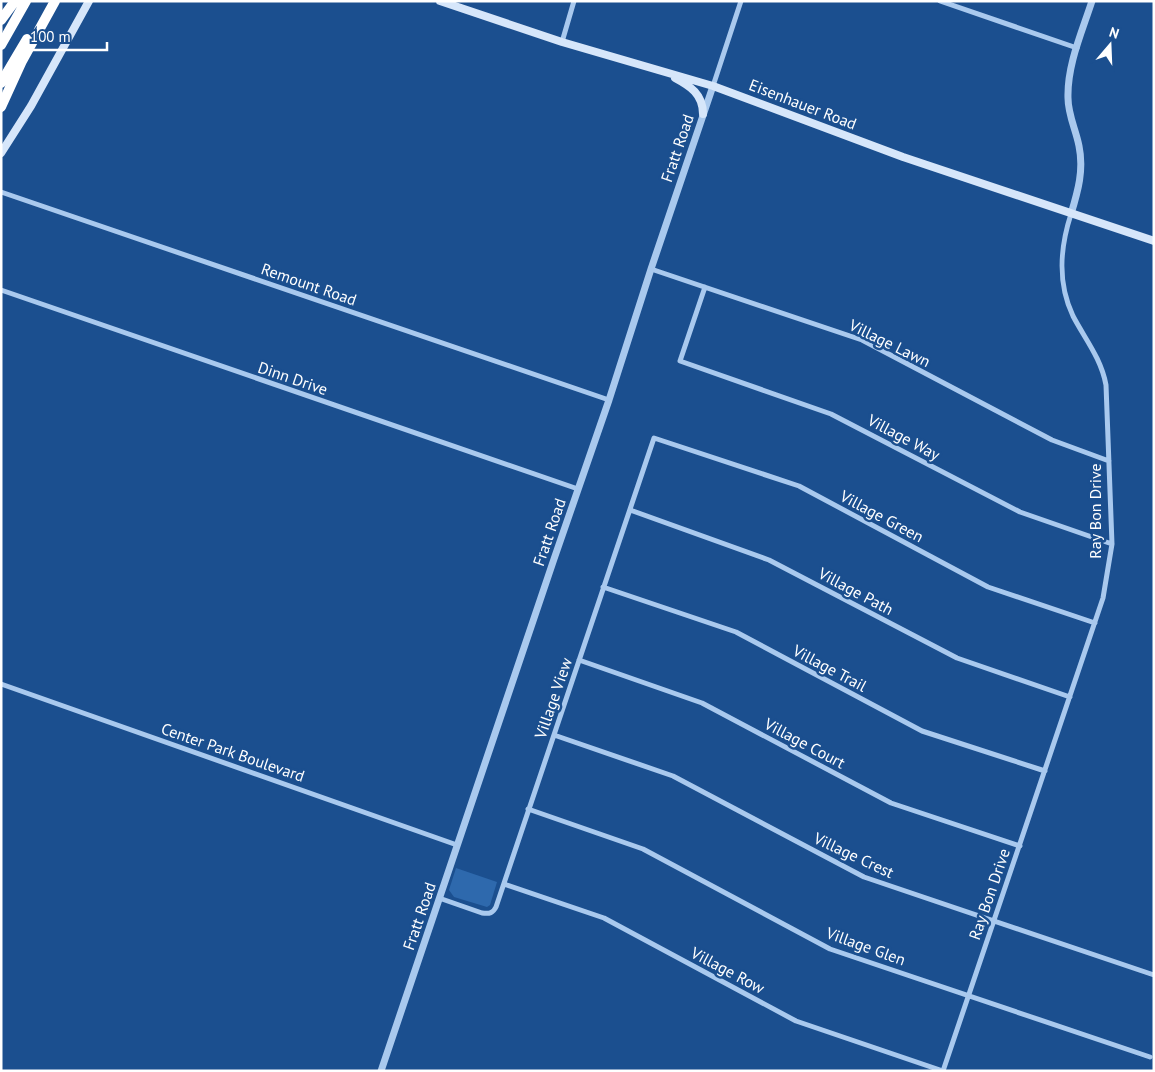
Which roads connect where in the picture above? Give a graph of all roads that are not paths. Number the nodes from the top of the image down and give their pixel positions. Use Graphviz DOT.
graph roads {
  1 [pos="15,1"];
  2 [pos="26,1"];
  3 [pos="48,1"];
  4 [pos="55,1"];
  5 [pos="89,1"];
  6 [pos="440,1"];
  7 [pos="574,1"];
  8 [pos="741,1"];
  9 [pos="940,1"];
  10 [pos="1092,1"];
  11 [pos="1,20"];
  12 [pos="562,42"];
  13 [pos="1,45"];
  14 [pos="1077,48"];
  15 [pos="657,69"];
  16 [pos="1,83"];
  17 [pos="713,86"];
  18 [pos="1,106"];
  19 [pos="703,114"];
  20 [pos="1,154"];
  21 [pos="1,192"];
  22 [pos="1071,214"];
  23 [pos="1154,242"];
  24 [pos="651,269"];
  25 [pos="705,287"];
  26 [pos="1,290"];
  27 [pos="609,400"];
  28 [pos="654,438"];
  29 [pos="1109,461"];
  30 [pos="578,489"];
  31 [pos="630,510"];
  32 [pos="1112,544"];
  33 [pos="603,587"];
  34 [pos="1095,622"];
  35 [pos="579,660"];
  36 [pos="1,684"];
  37 [pos="1070,697"];
  38 [pos="554,735"];
  39 [pos="1045,771"];
  40 [pos="528,809"];
  41 [pos="457,845"];
  42 [pos="1020,846"];
  43 [pos="504,884"];
  44 [pos="439,898"];
  45 [pos="994,922"];
  46 [pos="1154,975"];
  47 [pos="969,995"];
  48 [pos="1150,1057"];
  49 [pos="381,1071"];
  50 [pos="943,1071"];
  1 -- 11 [label="highway"];
  2 -- 13 [label="highway"];
  3 -- 16 [label="highway"];
  4 -- 18 [label="highway"];
  5 -- 20 [label="main road"];
  6 -- 12 [label="main road, Eisenhauer Road"];
  7 -- 12 [label="street"];
  8 -- 17 [label="street, Fratt Road"];
  9 -- 14 [label="street"];
  10 -- 14 [label="street, Ray Bon Drive"];
  12 -- 15 [label="main road, Eisenhauer Road"];
  14 -- 22 [label="street, Ray Bon Drive"];
  15 -- 17 [label="main road, Eisenhauer Road"];
  15 -- 19 [label="main road"];
  17 -- 19 [label="street, Fratt Road"];
  17 -- 22 [label="main road, Eisenhauer Road"];
  19 -- 24 [label="street, Fratt Road"];
  21 -- 27 [label="street, Remount Road"];
  22 -- 23 [label="main road, Eisenhauer Road"];
  22 -- 29 [label="street, Ray Bon Drive"];
  24 -- 25 [label="street, Village Lawn"];
  24 -- 27 [label="street, Fratt Road"];
  25 -- 29 [label="street, Village Lawn"];
  25 -- 32 [label="street, Village Way"];
  26 -- 30 [label="street, Dinn Drive"];
  27 -- 30 [label="street, Fratt Road"];
  28 -- 31 [label="street, Village View"];
  28 -- 34 [label="street, Village Green"];
  29 -- 32 [label="street, Ray Bon Drive"];
  30 -- 41 [label="street, Fratt Road"];
  31 -- 33 [label="street, Village View"];
  31 -- 37 [label="street, Village Path"];
  32 -- 34 [label="street, Ray Bon Drive"];
  33 -- 35 [label="street, Village View"];
  33 -- 39 [label="street, Village Trail"];
  34 -- 37 [label="street, Ray Bon Drive"];
  35 -- 38 [label="street, Village View"];
  35 -- 42 [label="street, Village Court"];
  36 -- 41 [label="street, Center Park Boulevard"];
  37 -- 39 [label="street, Ray Bon Drive"];
  38 -- 40 [label="street, Village View"];
  38 -- 45 [label="street, Village Crest"];
  39 -- 42 [label="street, Ray Bon Drive"];
  40 -- 43 [label="street, Village View"];
  40 -- 47 [label="street, Village Glen"];
  41 -- 44 [label="street, Fratt Road"];
  42 -- 45 [label="street, Ray Bon Drive"];
  43 -- 44 [label="street, Village View"];
  43 -- 50 [label="street, Village Row"];
  44 -- 49 [label="street, Fratt Road"];
  45 -- 46 [label="street, Village Crest"];
  45 -- 47 [label="street, Ray Bon Drive"];
  47 -- 48 [label="street, Village Glen"];
  47 -- 50 [label="street, Ray Bon Drive"];
}
